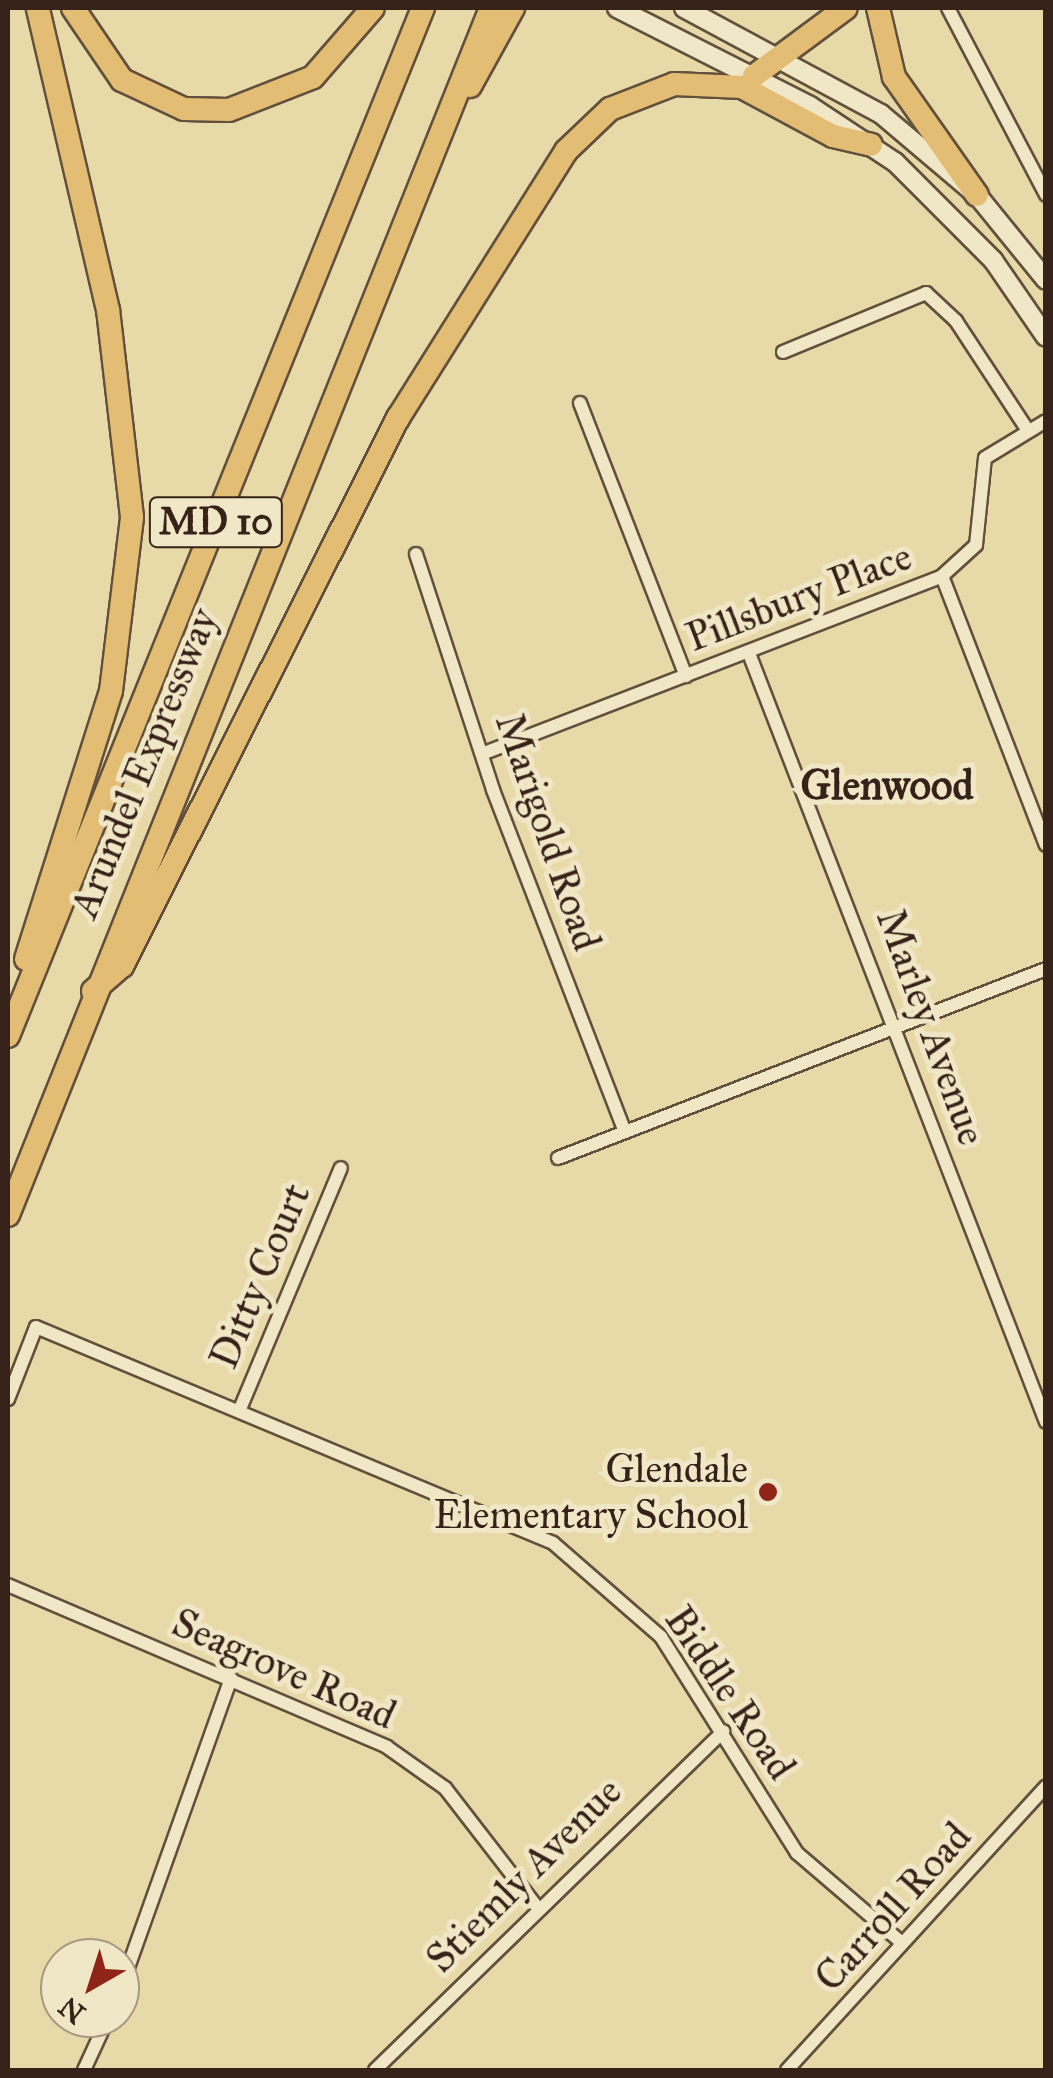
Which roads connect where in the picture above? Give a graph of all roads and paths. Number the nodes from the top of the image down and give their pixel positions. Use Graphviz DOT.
graph roads {
  1 [pos="38,8"];
  2 [pos="73,8"];
  3 [pos="374,8"];
  4 [pos="422,8"];
  5 [pos="491,8"];
  6 [pos="513,8"];
  7 [pos="617,8"];
  8 [pos="684,8"];
  9 [pos="846,8"];
  10 [pos="878,8"];
  11 [pos="948,8"];
  12 [pos="783,59"];
  13 [pos="754,76"];
  14 [pos="456,98"];
  15 [pos="871,145"];
  16 [pos="978,195"];
  17 [pos="1046,196"];
  18 [pos="1046,280"];
  19 [pos="1046,337"];
  20 [pos="782,352"];
  21 [pos="580,403"];
  22 [pos="1046,421"];
  23 [pos="1027,429"];
  24 [pos="416,554"];
  25 [pos="942,576"];
  26 [pos="750,656"];
  27 [pos="686,676"];
  28 [pos="487,752"];
  29 [pos="1046,845"];
  30 [pos="1046,969"];
  31 [pos="94,990"];
  32 [pos="894,1030"];
  33 [pos="8,1032"];
  34 [pos="624,1130"];
  35 [pos="558,1158"];
  36 [pos="341,1168"];
  37 [pos="8,1215"];
  38 [pos="8,1399"];
  39 [pos="1043,1407"];
  40 [pos="240,1409"];
  41 [pos="1046,1422"];
  42 [pos="8,1585"];
  43 [pos="231,1678"];
  44 [pos="723,1732"];
  45 [pos="1046,1786"];
  46 [pos="537,1906"];
  47 [pos="138,1938"];
  48 [pos="902,1943"];
  49 [pos="99,2038"];
  50 [pos="84,2070"];
  51 [pos="375,2070"];
  52 [pos="787,2070"];
  1 -- 33 [label="highway"];
  2 -- 3 [label="highway"];
  4 -- 33 [label="highway, Arundel Expressway / MD 10"];
  5 -- 14 [label="highway, Arundel Expressway / MD 10"];
  6 -- 14 [label="highway"];
  7 -- 13 [label="main road"];
  8 -- 12 [label="main road"];
  9 -- 12 [label="highway"];
  10 -- 16 [label="highway"];
  11 -- 17 [label="street"];
  12 -- 13 [label="highway"];
  12 -- 16 [label="main road"];
  13 -- 15 [label="main road"];
  14 -- 31 [label="highway, Arundel Expressway / MD 10"];
  15 -- 19 [label="main road"];
  15 -- 31 [label="highway"];
  16 -- 18 [label="main road"];
  20 -- 23 [label="street"];
  21 -- 27 [label="street"];
  22 -- 23 [label="street, Pillsbury Place"];
  23 -- 25 [label="street, Pillsbury Place"];
  24 -- 28 [label="street, Marigold Road"];
  25 -- 26 [label="street, Pillsbury Place"];
  25 -- 29 [label="street"];
  26 -- 27 [label="street, Pillsbury Place"];
  26 -- 32 [label="street, Marley Avenue"];
  27 -- 28 [label="street, Pillsbury Place"];
  28 -- 34 [label="street, Marigold Road"];
  30 -- 32 [label="street"];
  31 -- 37 [label="highway, Arundel Expressway / MD 10"];
  32 -- 34 [label="street"];
  32 -- 39 [label="street, Marley Avenue"];
  34 -- 35 [label="street"];
  36 -- 40 [label="street, Ditty Court"];
  38 -- 40 [label="street, Biddle Road"];
  39 -- 41 [label="street, Marley Avenue"];
  40 -- 44 [label="street, Biddle Road"];
  42 -- 43 [label="street, Seagrove Road"];
  43 -- 46 [label="street, Seagrove Road"];
  43 -- 47 [label="street"];
  44 -- 46 [label="street, Stiemly Avenue"];
  44 -- 48 [label="street, Biddle Road"];
  45 -- 48 [label="street, Carroll Road"];
  46 -- 51 [label="street, Stiemly Avenue"];
  48 -- 52 [label="street, Carroll Road"];
  49 -- 50 [label="street"];
}
